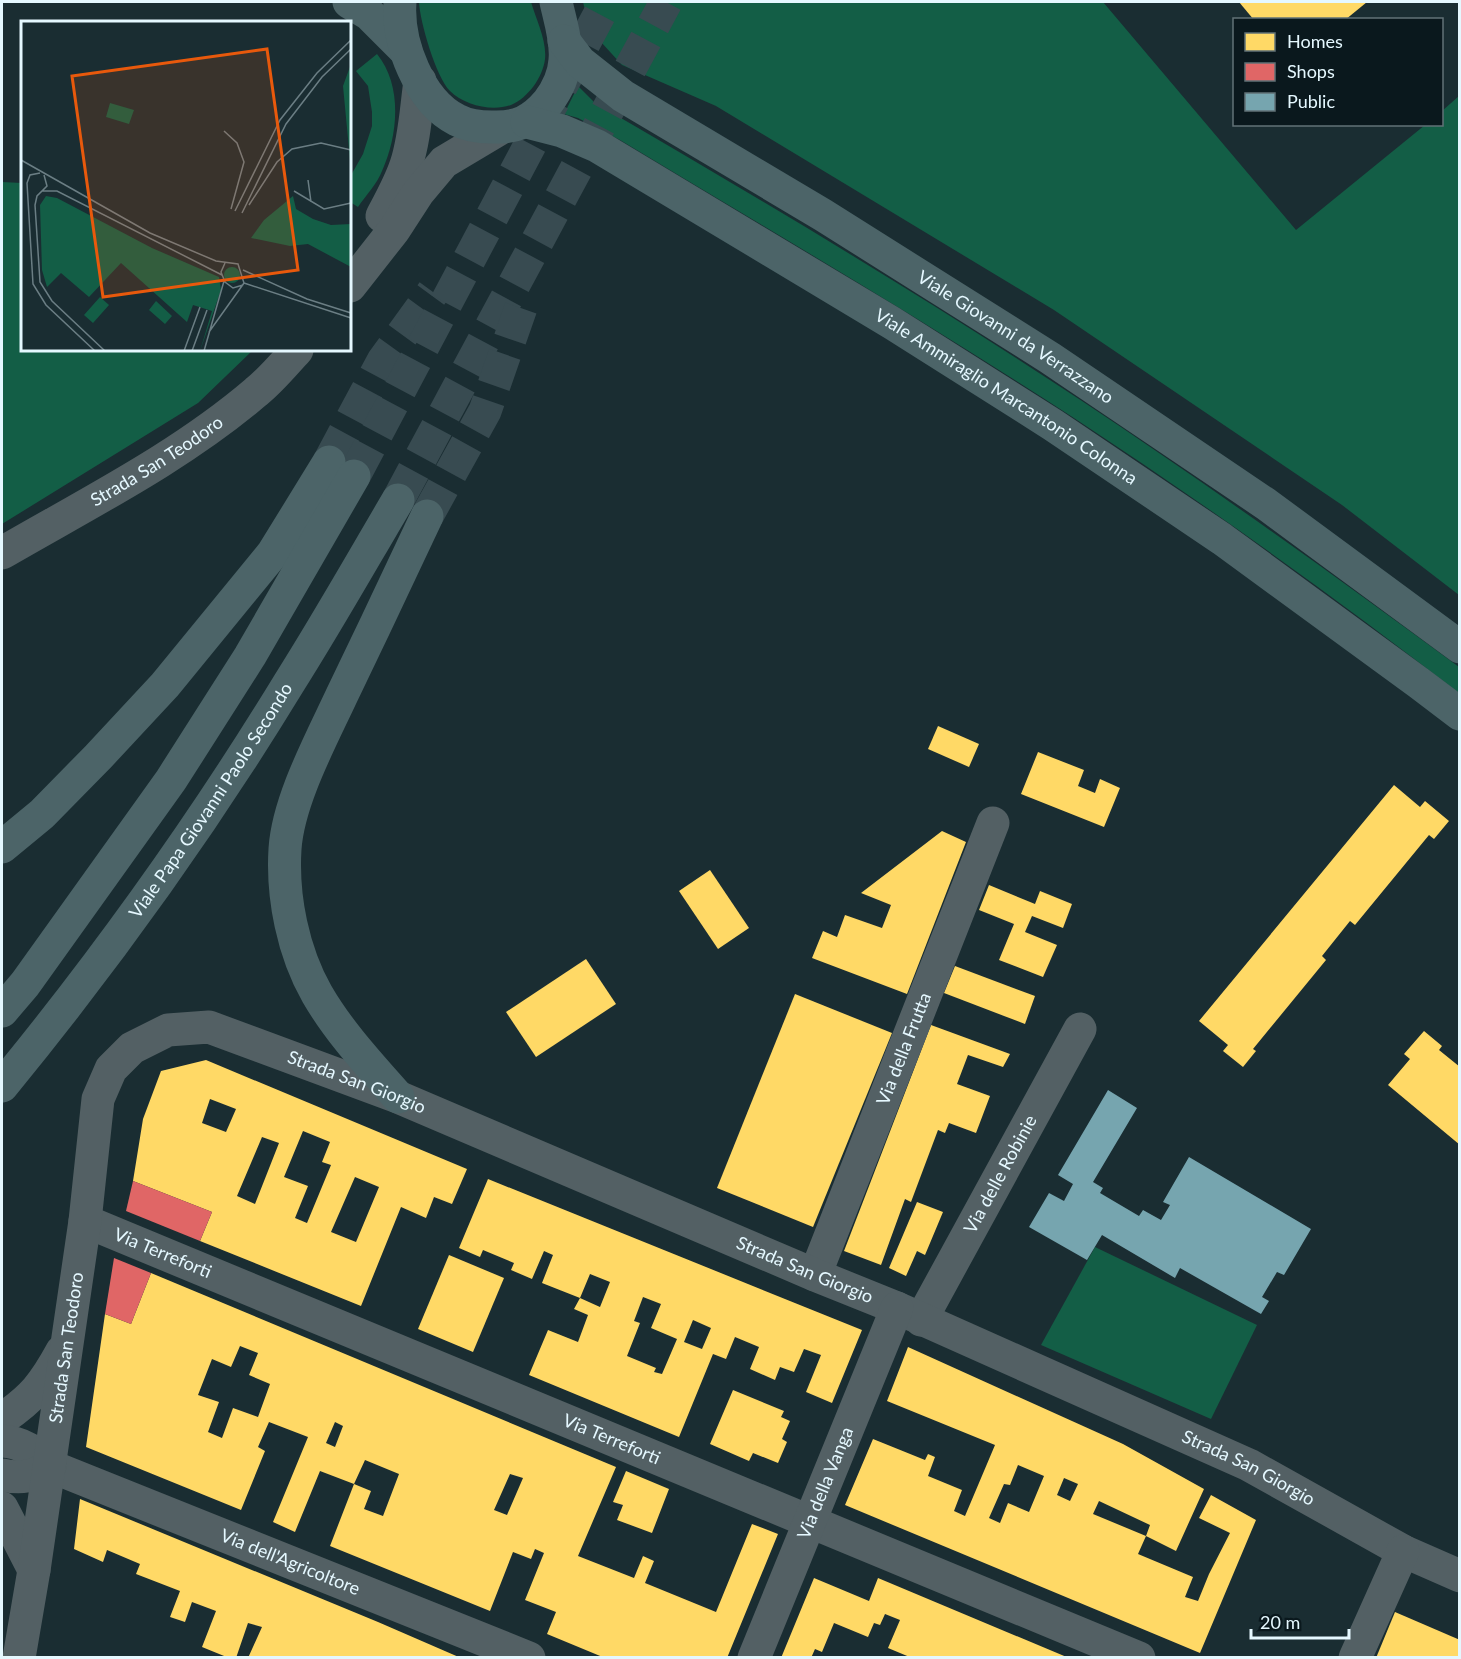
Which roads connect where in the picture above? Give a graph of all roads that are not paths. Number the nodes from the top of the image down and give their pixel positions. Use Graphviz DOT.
graph roads {
  1 [pos="349,2"];
  2 [pos="400,2"];
  3 [pos="556,2"];
  4 [pos="564,41"];
  5 [pos="406,51"];
  6 [pos="420,81"];
  7 [pos="514,125"];
  8 [pos="351,278"];
  9 [pos="351,285"];
  10 [pos="296,351"];
  11 [pos="398,500"];
  12 [pos="427,516"];
  13 [pos="2,553"];
  14 [pos="1460,647"];
  15 [pos="1460,714"];
  16 [pos="993,823"];
  17 [pos="2,847"];
  18 [pos="2,1011"];
  19 [pos="1080,1029"];
  20 [pos="132,1048"];
  21 [pos="2,1086"];
  22 [pos="398,1097"];
  23 [pos="85,1221"];
  24 [pos="814,1275"];
  25 [pos="909,1314"];
  26 [pos="67,1342"];
  27 [pos="2,1419"];
  28 [pos="2,1442"];
  29 [pos="50,1466"];
  30 [pos="2,1475"];
  31 [pos="2,1508"];
  32 [pos="811,1522"];
  33 [pos="1403,1551"];
  34 [pos="34,1570"];
  35 [pos="1460,1576"];
  36 [pos="20,1658"];
  37 [pos="529,1658"];
  38 [pos="754,1658"];
  39 [pos="1139,1658"];
  40 [pos="1355,1658"];
  1 -- 5 [label="main road"];
  2 -- 5 [label="main road"];
  3 -- 4 [label="main road"];
  4 -- 7 [label="main road"];
  4 -- 14 [label="main road, Viale Giovanni da Verrazzano"];
  5 -- 6 [label="main road, Viale Ammiraglio Marcantonio Colonna"];
  6 -- 7 [label="main road, Viale Ammiraglio Marcantonio Colonna"];
  6 -- 8 [label="street"];
  7 -- 9 [label="street"];
  7 -- 15 [label="main road, Viale Ammiraglio Marcantonio Colonna"];
  10 -- 13 [label="street, Strada San Teodoro"];
  11 -- 21 [label="main road, Viale Papa Giovanni Paolo Secondo"];
  12 -- 22 [label="main road"];
  16 -- 24 [label="street, Via della Frutta"];
  17 -- 18 [label="main road"];
  19 -- 25 [label="street, Via delle Robinie"];
  20 -- 22 [label="street, Strada San Giorgio"];
  20 -- 23 [label="street, Strada San Teodoro"];
  22 -- 24 [label="street, Strada San Giorgio"];
  23 -- 26 [label="street, Strada San Teodoro"];
  23 -- 32 [label="street, Via Terreforti"];
  24 -- 25 [label="street, Strada San Giorgio"];
  25 -- 32 [label="street, Via della Vanga"];
  25 -- 33 [label="street, Strada San Giorgio"];
  26 -- 27 [label="street"];
  26 -- 29 [label="street, Strada San Teodoro"];
  28 -- 29 [label="street, Via dell'Agricoltore"];
  29 -- 30 [label="street"];
  29 -- 34 [label="street, Strada San Teodoro"];
  29 -- 37 [label="street, Via dell'Agricoltore"];
  31 -- 34 [label="street"];
  32 -- 38 [label="street, Via della Vanga"];
  32 -- 39 [label="street, Via Terreforti"];
  33 -- 35 [label="street, Strada San Giorgio"];
  33 -- 40 [label="street"];
  34 -- 36 [label="street, Strada San Teodoro"];
}
